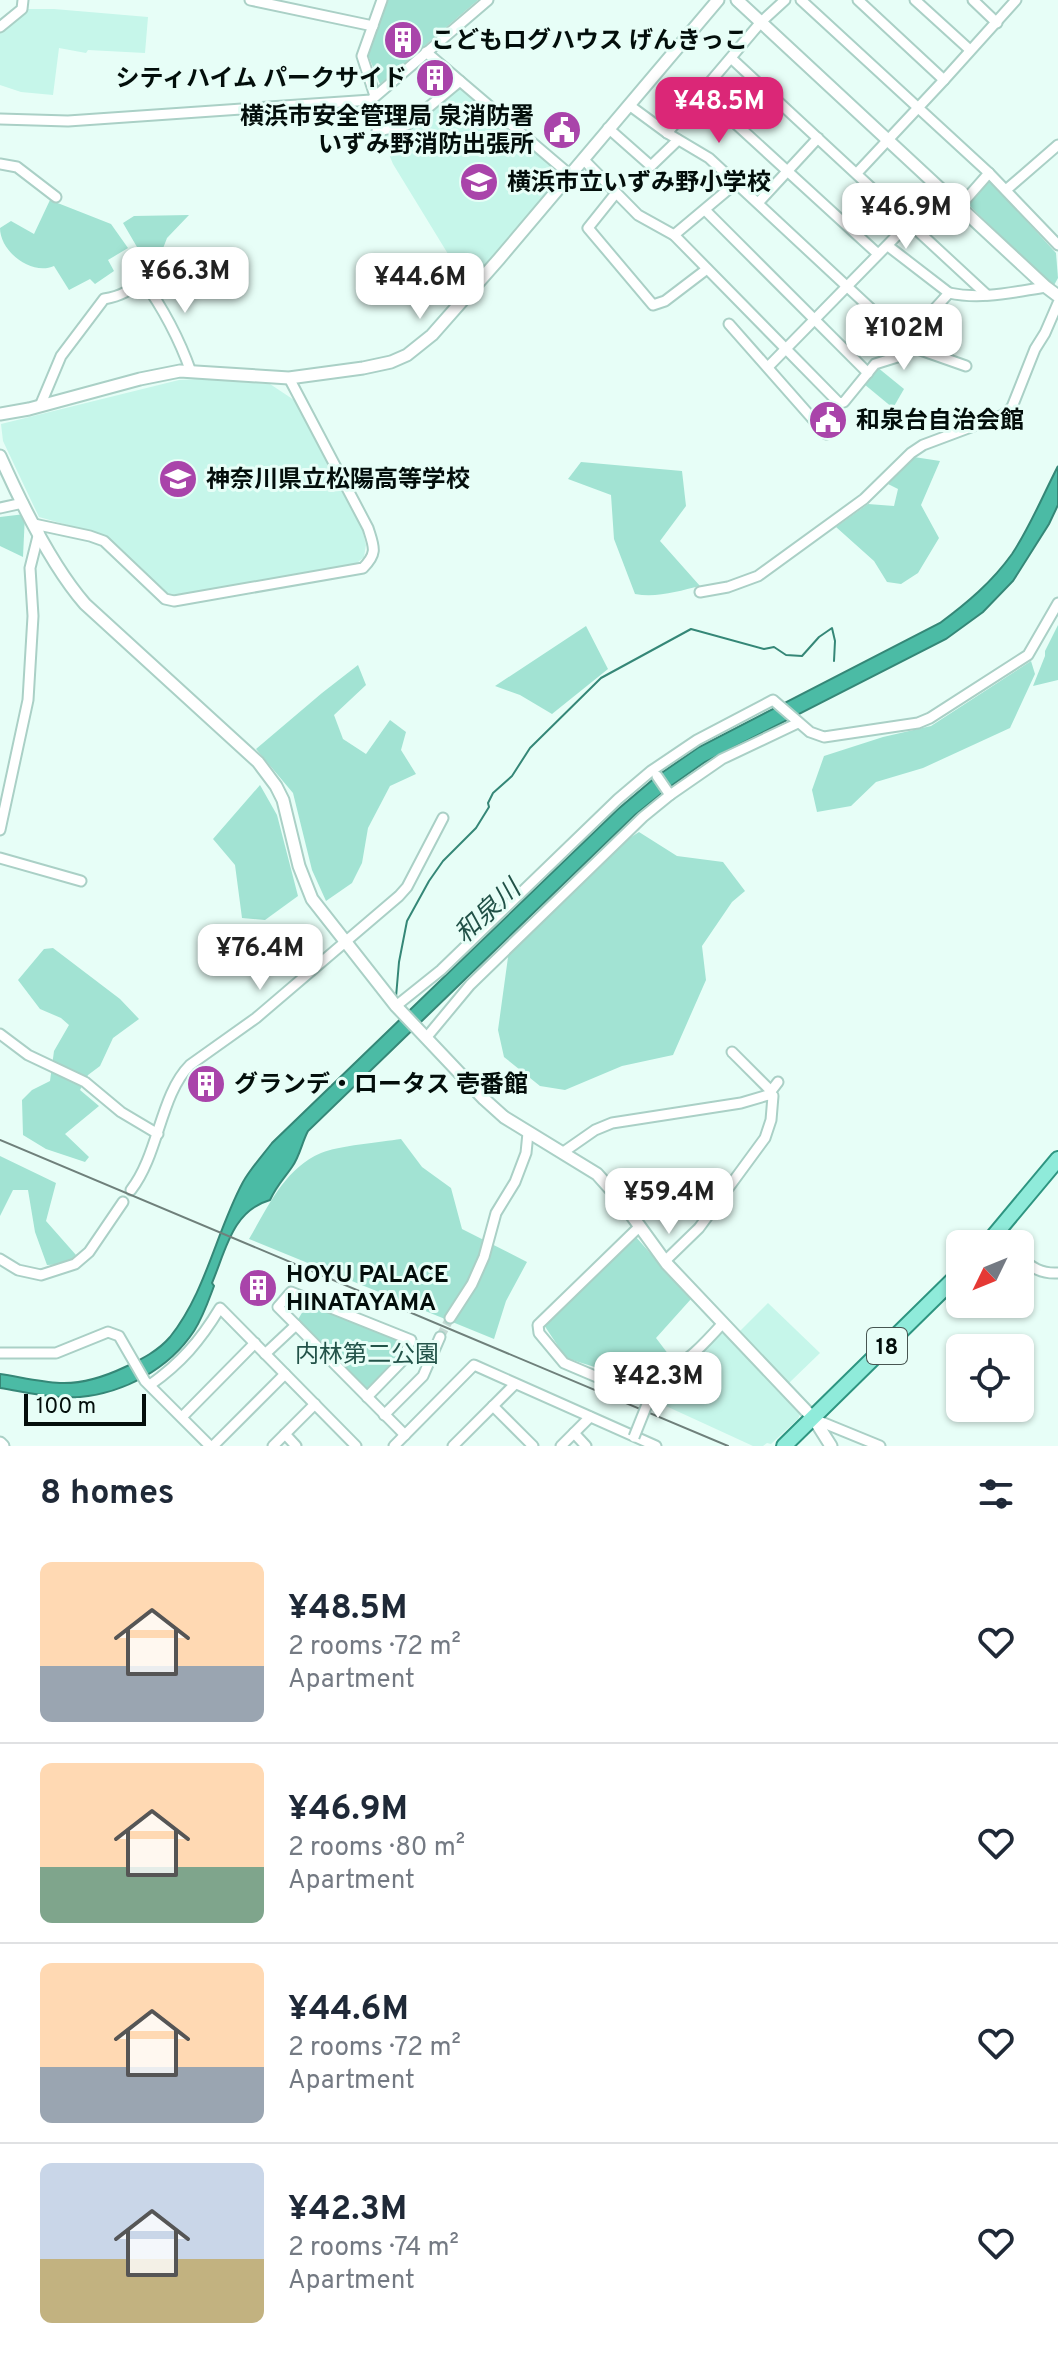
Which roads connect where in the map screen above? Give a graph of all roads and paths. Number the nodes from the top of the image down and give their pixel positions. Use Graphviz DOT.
graph roads {
  1 [pos="23,0"];
  2 [pos="250,0"];
  3 [pos="382,0"];
  4 [pos="488,0"];
  5 [pos="718,0"];
  6 [pos="737,0"];
  7 [pos="785,0"];
  8 [pos="801,0"];
  9 [pos="858,0"];
  10 [pos="915,0"];
  11 [pos="973,0"];
  12 [pos="1016,0"];
  13 [pos="761,22"];
  14 [pos="997,23"];
  15 [pos="373,26"];
  16 [pos="0,27"];
  17 [pos="970,50"];
  18 [pos="426,52"];
  19 [pos="731,58"];
  20 [pos="944,80"];
  21 [pos="460,81"];
  22 [pos="702,93"];
  23 [pos="375,96"];
  24 [pos="629,105"];
  25 [pos="918,108"];
  26 [pos="0,119"];
  27 [pos="608,128"];
  28 [pos="377,131"];
  29 [pos="667,133"];
  30 [pos="818,138"];
  31 [pos="678,140"];
  32 [pos="888,140"];
  33 [pos="1058,145"];
  34 [pos="583,159"];
  35 [pos="0,164"];
  36 [pos="787,171"];
  37 [pos="857,173"];
  38 [pos="989,173"];
  39 [pos="569,174"];
  40 [pos="736,183"];
  41 [pos="1006,190"];
  42 [pos="616,193"];
  43 [pos="56,197"];
  44 [pos="758,203"];
  45 [pos="960,206"];
  46 [pos="705,210"];
  47 [pos="910,222"];
  48 [pos="674,235"];
  49 [pos="1058,245"];
  50 [pos="888,246"];
  51 [pos="878,254"];
  52 [pos="707,269"];
  53 [pos="846,284"];
  54 [pos="949,293"];
  55 [pos="1055,294"];
  56 [pos="987,295"];
  57 [pos="814,320"];
  58 [pos="729,324"];
  59 [pos="912,347"];
  60 [pos="785,350"];
  61 [pos="966,366"];
  62 [pos="768,367"];
  63 [pos="191,372"];
  64 [pos="868,373"];
  65 [pos="289,378"];
  66 [pos="40,406"];
  67 [pos="0,414"];
  68 [pos="826,434"];
  69 [pos="0,456"];
  70 [pos="23,503"];
  71 [pos="0,508"];
  72 [pos="36,528"];
  73 [pos="700,592"];
  74 [pos="1058,603"];
  75 [pos="793,719"];
  76 [pos="657,776"];
  77 [pos="668,792"];
  78 [pos="443,818"];
  79 [pos="0,830"];
  80 [pos="0,858"];
  81 [pos="81,881"];
  82 [pos="347,943"];
  83 [pos="400,1010"];
  84 [pos="0,1034"];
  85 [pos="426,1038"];
  86 [pos="732,1052"];
  87 [pos="778,1082"];
  88 [pos="770,1093"];
  89 [pos="528,1133"];
  90 [pos="158,1134"];
  91 [pos="562,1153"];
  92 [pos="1058,1159"];
  93 [pos="131,1190"];
  94 [pos="123,1202"];
  95 [pos="640,1226"];
  96 [pos="1005,1230"];
  97 [pos="0,1259"];
  98 [pos="665,1261"];
  99 [pos="1034,1268"];
  100 [pos="1058,1273"];
  101 [pos="946,1287"];
  102 [pos="450,1318"];
  103 [pos="723,1323"];
  104 [pos="296,1325"];
  105 [pos="440,1337"];
  106 [pos="255,1343"];
  107 [pos="0,1353"];
  108 [pos="265,1354"];
  109 [pos="285,1374"];
  110 [pos="147,1382"];
  111 [pos="515,1384"];
  112 [pos="652,1392"];
  113 [pos="367,1397"];
  114 [pos="315,1404"];
  115 [pos="493,1406"];
  116 [pos="384,1415"];
  117 [pos="182,1417"];
  118 [pos="590,1417"];
  119 [pos="814,1419"];
  120 [pos="574,1433"];
  121 [pos="285,1434"];
  122 [pos="405,1435"];
  123 [pos="463,1436"];
  124 [pos="634,1437"];
  125 [pos="212,1446"];
  126 [pos="273,1446"];
  127 [pos="296,1446"];
  128 [pos="356,1446"];
  129 [pos="394,1446"];
  130 [pos="453,1446"];
  131 [pos="473,1446"];
  132 [pos="533,1446"];
  133 [pos="561,1446"];
  134 [pos="586,1446"];
  135 [pos="656,1446"];
  136 [pos="784,1446"];
  137 [pos="831,1446"];
  138 [pos="880,1446"];
  1 -- 16 [label="street"];
  2 -- 15 [label="street"];
  3 -- 15 [label="street"];
  4 -- 18 [label="street"];
  5 -- 24 [label="street"];
  6 -- 13 [label="street"];
  7 -- 13 [label="street"];
  8 -- 25 [label="street"];
  9 -- 20 [label="street"];
  10 -- 17 [label="street"];
  11 -- 14 [label="street"];
  12 -- 14 [label="street"];
  13 -- 19 [label="street"];
  13 -- 32 [label="street"];
  14 -- 17 [label="street"];
  15 -- 23 [label="street"];
  17 -- 20 [label="street"];
  18 -- 21 [label="street"];
  18 -- 23 [label="street"];
  19 -- 22 [label="street"];
  19 -- 30 [label="street"];
  20 -- 25 [label="street"];
  21 -- 28 [label="street"];
  21 -- 39 [label="street"];
  22 -- 29 [label="street"];
  22 -- 36 [label="street"];
  23 -- 26 [label="street"];
  24 -- 27 [label="street"];
  24 -- 29 [label="street"];
  25 -- 32 [label="street"];
  25 -- 38 [label="street"];
  27 -- 31 [label="street"];
  27 -- 34 [label="street"];
  29 -- 31 [label="street"];
  30 -- 36 [label="street"];
  30 -- 37 [label="street"];
  31 -- 40 [label="street"];
  32 -- 37 [label="street"];
  32 -- 45 [label="street"];
  33 -- 41 [label="street"];
  34 -- 39 [label="street"];
  34 -- 42 [label="street"];
  35 -- 43 [label="street"];
  36 -- 44 [label="street"];
  36 -- 51 [label="street"];
  37 -- 47 [label="street"];
  38 -- 41 [label="street"];
  38 -- 45 [label="street"];
  39 -- 65 [label="street"];
  40 -- 44 [label="street"];
  40 -- 46 [label="street"];
  41 -- 49 [label="street"];
  42 -- 48 [label="street"];
  42 -- 52 [label="street"];
  44 -- 53 [label="street"];
  45 -- 55 [label="street"];
  46 -- 48 [label="street"];
  46 -- 57 [label="street"];
  47 -- 50 [label="street"];
  47 -- 56 [label="street"];
  48 -- 52 [label="street"];
  50 -- 51 [label="street"];
  50 -- 54 [label="street"];
  51 -- 53 [label="street"];
  52 -- 60 [label="street"];
  53 -- 57 [label="street"];
  53 -- 59 [label="street"];
  54 -- 56 [label="street"];
  54 -- 59 [label="street"];
  55 -- 56 [label="street"];
  55 -- 73 [label="street"];
  57 -- 60 [label="street"];
  57 -- 64 [label="street"];
  58 -- 62 [label="street"];
  59 -- 61 [label="street"];
  59 -- 64 [label="street"];
  60 -- 62 [label="street"];
  60 -- 64 [label="street"];
  62 -- 68 [label="street"];
  63 -- 65 [label="street"];
  63 -- 66 [label="street"];
  63 -- 66 [label="street"];
  65 -- 72 [label="street"];
  66 -- 67 [label="street"];
  69 -- 70 [label="street"];
  70 -- 71 [label="street"];
  70 -- 72 [label="street"];
  72 -- 79 [label="street"];
  72 -- 82 [label="street"];
  74 -- 75 [label="street"];
  75 -- 77 [label="street"];
  75 -- 83 [label="street"];
  76 -- 77 [label="street"];
  77 -- 85 [label="street"];
  78 -- 82 [label="street"];
  80 -- 81 [label="street"];
  82 -- 83 [label="street"];
  82 -- 90 [label="street"];
  83 -- 85 [label="street"];
  84 -- 90 [label="street"];
  85 -- 89 [label="street"];
  86 -- 88 [label="street"];
  87 -- 88 [label="street"];
  88 -- 91 [label="street"];
  88 -- 98 [label="street"];
  89 -- 91 [label="street"];
  89 -- 102 [label="street"];
  90 -- 93 [label="street"];
  91 -- 95 [label="street"];
  92 -- 96 [label="main road"];
  94 -- 97 [label="street"];
  95 -- 98 [label="street"];
  95 -- 112 [label="street"];
  98 -- 103 [label="street"];
  99 -- 100 [label="street"];
  101 -- 119 [label="main road, 18"];
  103 -- 112 [label="street"];
  103 -- 119 [label="street"];
  104 -- 108 [label="street"];
  104 -- 113 [label="street"];
  104 -- 113 [label="street"];
  105 -- 116 [label="street"];
  106 -- 108 [label="street"];
  106 -- 110 [label="street"];
  106 -- 117 [label="street"];
  107 -- 110 [label="street"];
  108 -- 109 [label="street"];
  109 -- 114 [label="street"];
  109 -- 125 [label="street"];
  110 -- 117 [label="street"];
  111 -- 115 [label="street"];
  111 -- 118 [label="street"];
  111 -- 122 [label="street"];
  112 -- 124 [label="street, bridge"];
  113 -- 116 [label="street"];
  114 -- 121 [label="street"];
  114 -- 128 [label="street"];
  115 -- 123 [label="street"];
  115 -- 132 [label="street"];
  116 -- 122 [label="street"];
  117 -- 125 [label="street"];
  118 -- 120 [label="street"];
  118 -- 124 [label="street"];
  119 -- 136 [label="main road, 18"];
  119 -- 137 [label="street"];
  119 -- 138 [label="street"];
  120 -- 133 [label="street"];
  120 -- 134 [label="street"];
  121 -- 126 [label="street"];
  121 -- 127 [label="street"];
  122 -- 129 [label="street"];
  123 -- 130 [label="street"];
  123 -- 131 [label="street"];
  124 -- 135 [label="street"];
}
